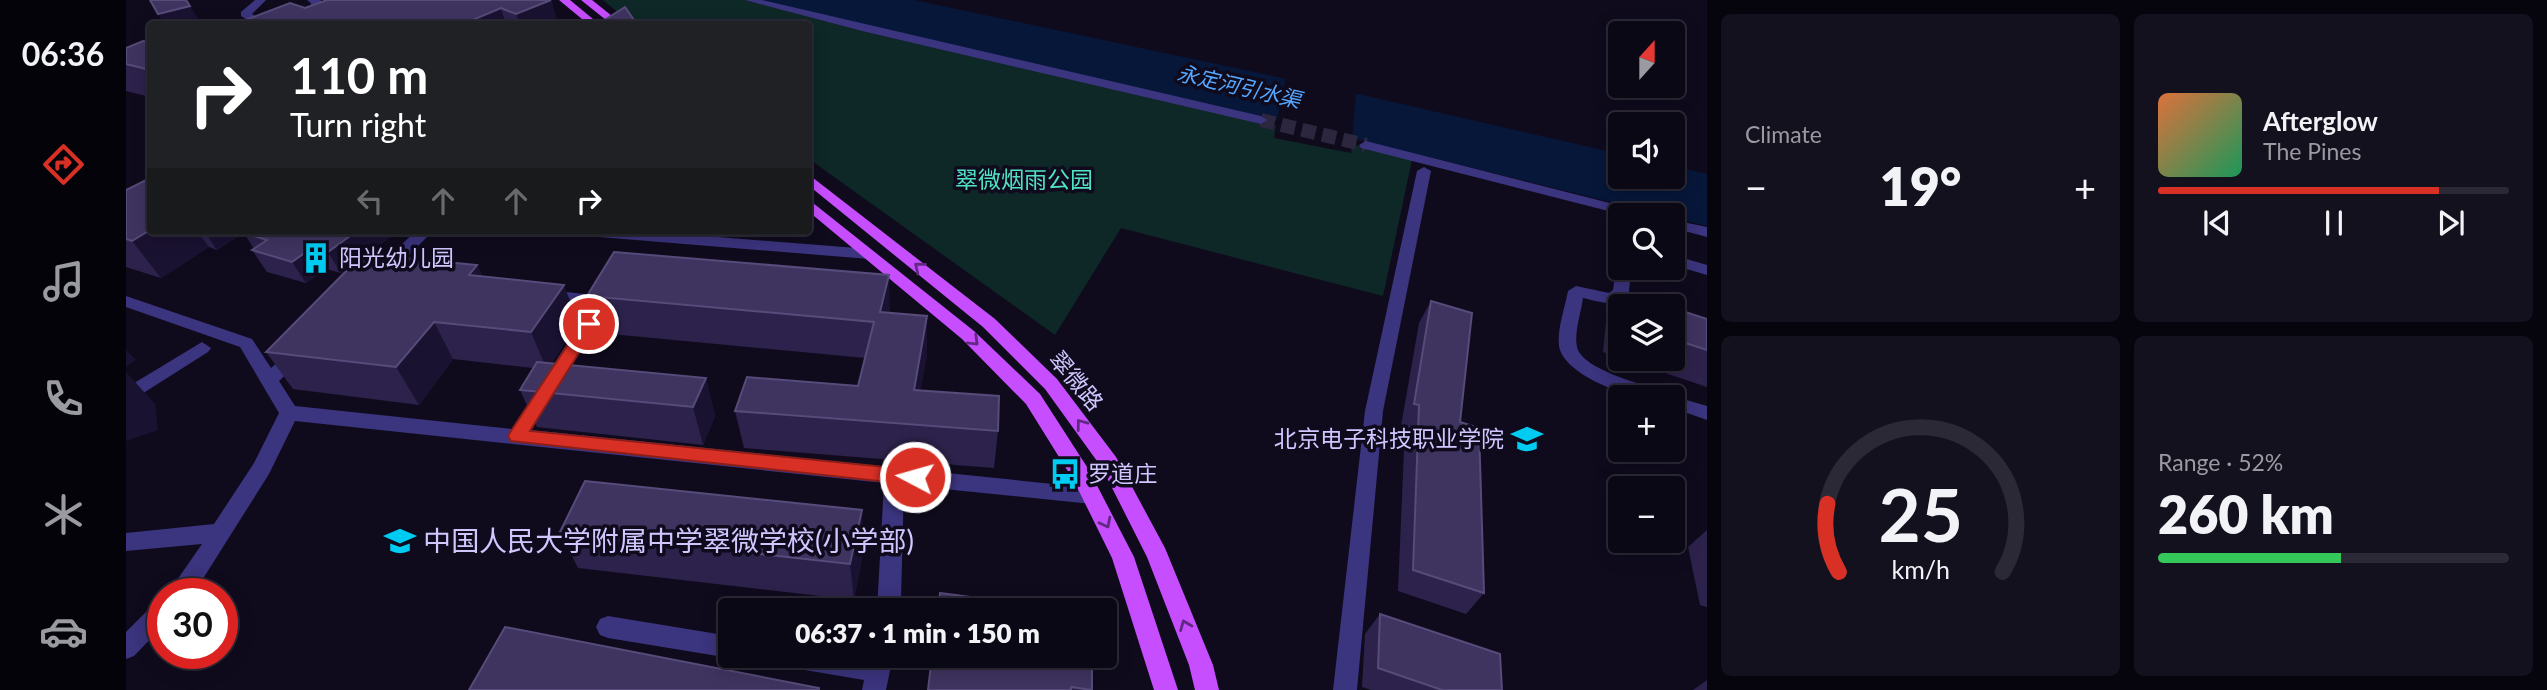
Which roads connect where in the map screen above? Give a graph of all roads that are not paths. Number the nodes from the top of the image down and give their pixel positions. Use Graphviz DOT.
graph roads {
  1 [pos="262,0"];
  2 [pos="312,0"];
  3 [pos="564,0"];
  4 [pos="586,0"];
  5 [pos="750,0"];
  6 [pos="329,15"];
  7 [pos="256,21"];
  8 [pos="279,21"];
  9 [pos="300,21"];
  10 [pos="590,21"];
  11 [pos="613,21"];
  12 [pos="1261,120"];
  13 [pos="1366,145"];
  14 [pos="1424,171"];
  15 [pos="812,181"];
  16 [pos="812,206"];
  17 [pos="1608,207"];
  18 [pos="1685,227"];
  19 [pos="1707,232"];
  20 [pos="421,235"];
  21 [pos="636,235"];
  22 [pos="869,254"];
  23 [pos="1685,264"];
  24 [pos="1707,270"];
  25 [pos="404,279"];
  26 [pos="1622,280"];
  27 [pos="537,294"];
  28 [pos="126,301"];
  29 [pos="308,342"];
  30 [pos="202,348"];
  31 [pos="269,380"];
  32 [pos="1626,385"];
  33 [pos="126,397"];
  34 [pos="1685,405"];
  35 [pos="289,413"];
  36 [pos="1707,413"];
  37 [pos="517,436"];
  38 [pos="894,475"];
  39 [pos="1092,496"];
  40 [pos="221,533"];
  41 [pos="126,542"];
  42 [pos="192,578"];
  43 [pos="896,598"];
  44 [pos="147,626"];
  45 [pos="608,627"];
  46 [pos="718,645"];
  47 [pos="126,648"];
  48 [pos="855,668"];
  49 [pos="878,672"];
  50 [pos="1166,690"];
  51 [pos="1207,690"];
  52 [pos="1345,690"];
  1 -- 7 [label="street"];
  2 -- 8 [label="street"];
  3 -- 10 [label="main road"];
  4 -- 11 [label="main road"];
  5 -- 12 [label="street"];
  6 -- 9 [label="street"];
  13 -- 17 [label="street"];
  14 -- 52 [label="street"];
  51 -- 15 [label="main road, 翠微路, one-way"];
  16 -- 22 [label="main road, 翠微路"];
  18 -- 19 [label="street"];
  20 -- 25 [label="street"];
  21 -- 22 [label="street"];
  22 -- 39 [label="main road, 翠微路, one-way"];
  23 -- 24 [label="street"];
  26 -- 32 [label="street"];
  27 -- 37 [label="street"];
  28 -- 31 [label="street"];
  29 -- 31 [label="street"];
  30 -- 33 [label="street"];
  31 -- 35 [label="street"];
  34 -- 36 [label="street"];
  35 -- 37 [label="street"];
  35 -- 40 [label="street"];
  37 -- 38 [label="street"];
  38 -- 39 [label="street"];
  38 -- 43 [label="street"];
  39 -- 50 [label="main road, 翠微路, one-way"];
  40 -- 41 [label="street"];
  40 -- 42 [label="street"];
  44 -- 47 [label="street"];
  45 -- 46 [label="street"];
  48 -- 49 [label="street"];
}
